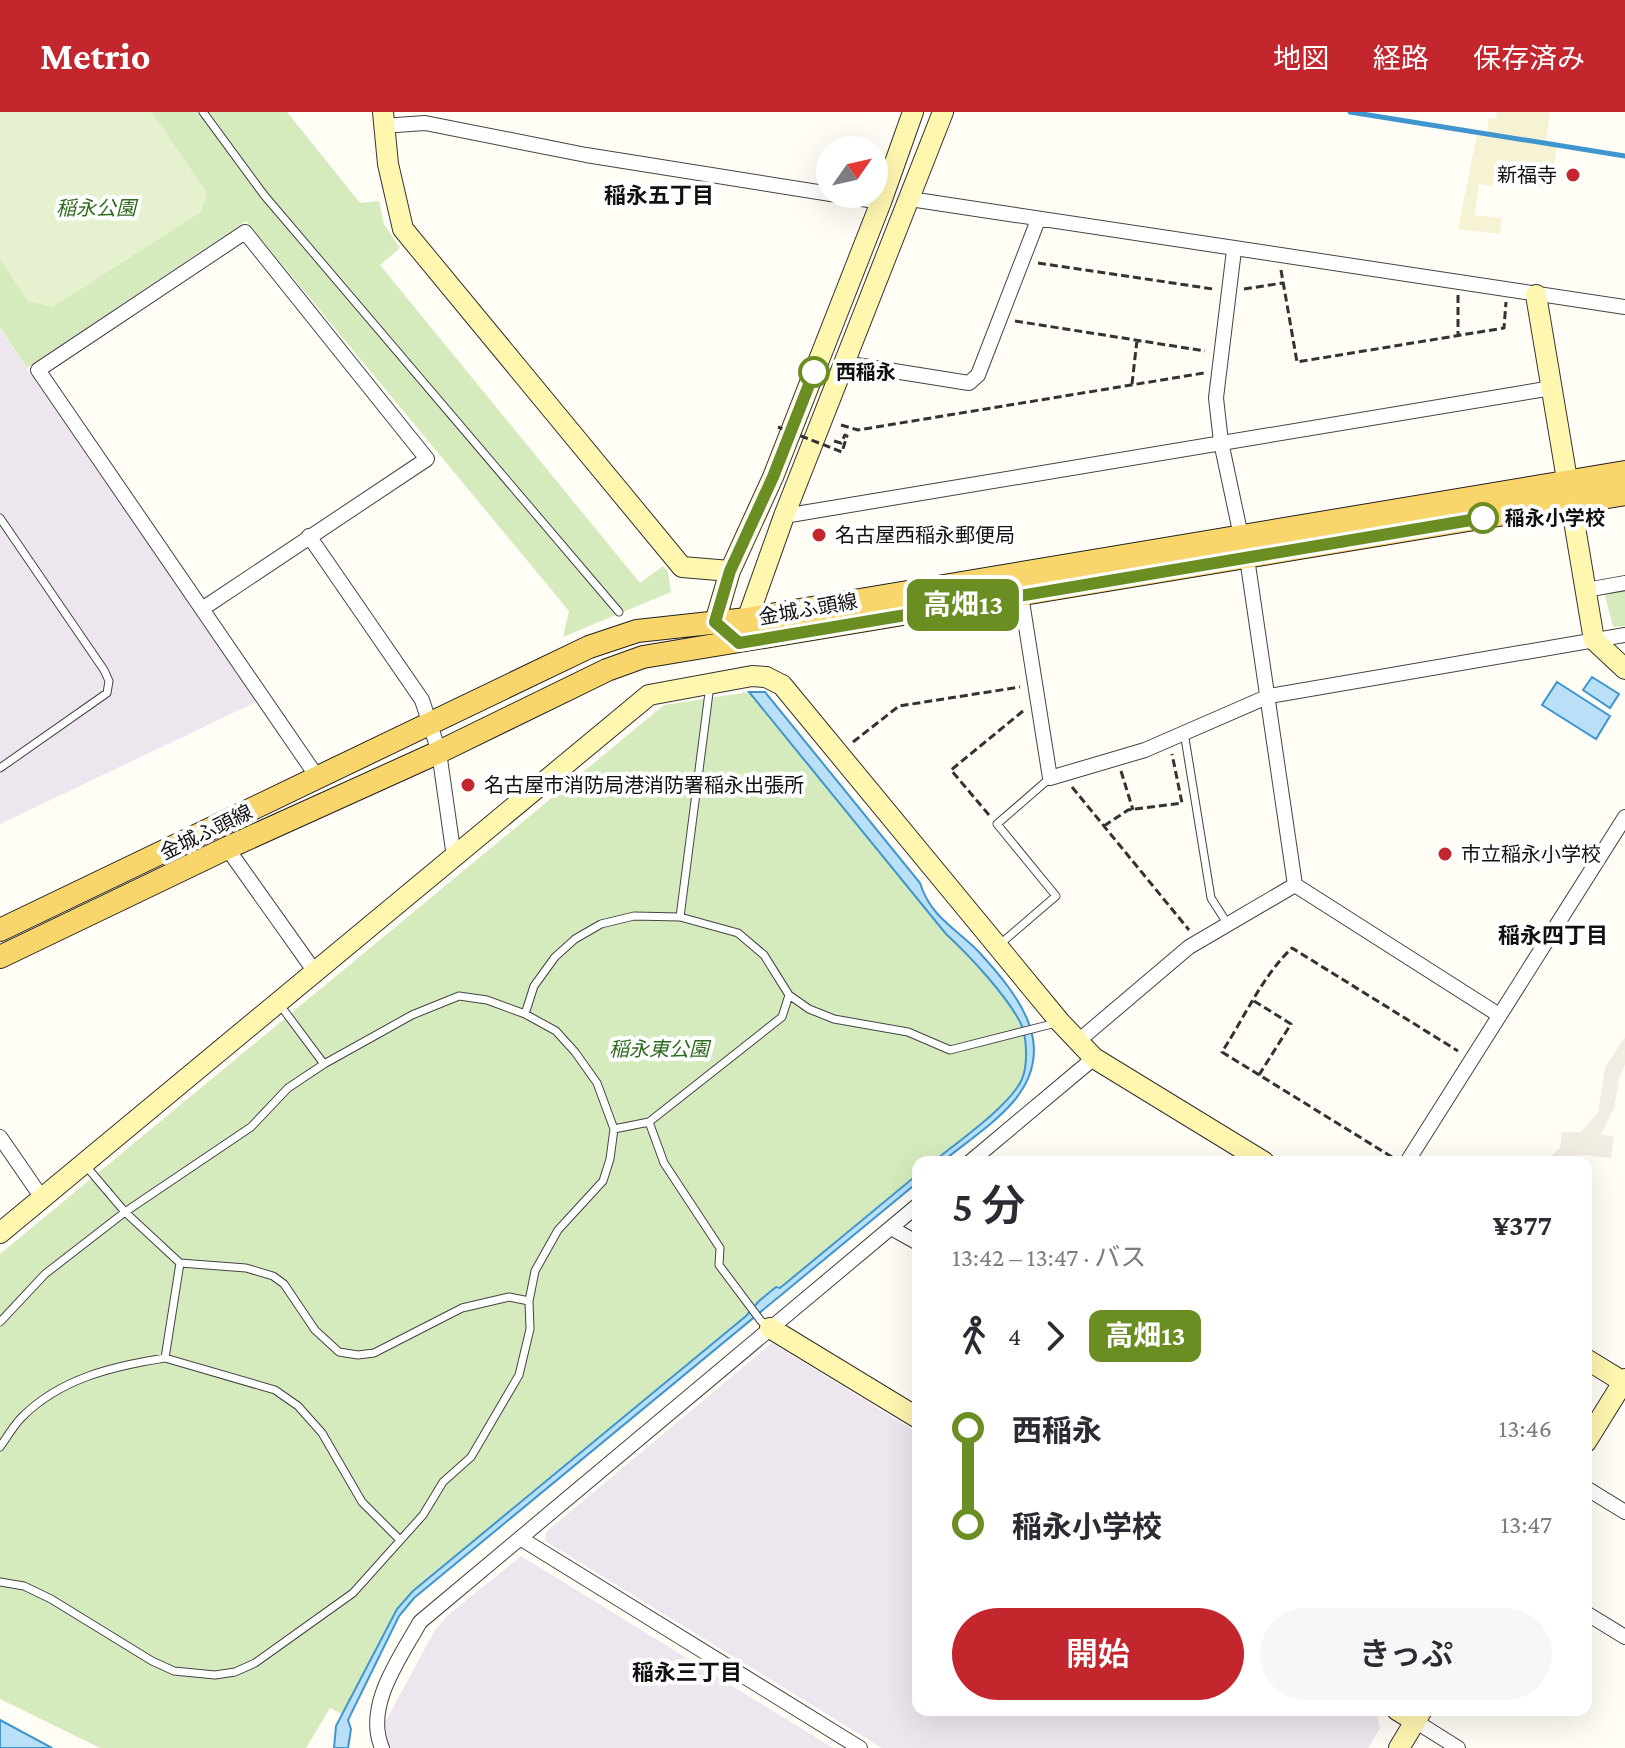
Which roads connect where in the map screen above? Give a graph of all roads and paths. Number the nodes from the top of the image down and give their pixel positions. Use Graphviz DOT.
graph roads {
  1 [pos="203,112"];
  2 [pos="913,112"];
  3 [pos="943,112"];
  4 [pos="383,119"];
  5 [pos="888,182"];
  6 [pos="816,192"];
  7 [pos="910,199"];
  8 [pos="879,208"];
  9 [pos="1038,220"];
  10 [pos="1234,250"];
  11 [pos="1279,257"];
  12 [pos="1023,260"];
  13 [pos="1283,283"];
  14 [pos="1458,283"];
  15 [pos="1507,290"];
  16 [pos="1229,291"];
  17 [pos="1536,295"];
  18 [pos="1625,307"];
  19 [pos="1000,319"];
  20 [pos="1458,335"];
  21 [pos="1137,340"];
  22 [pos="1221,354"];
  23 [pos="844,363"];
  24 [pos="1219,370"];
  25 [pos="1132,385"];
  26 [pos="1552,388"];
  27 [pos="839,424"];
  28 [pos="778,427"];
  29 [pos="833,440"];
  30 [pos="1221,442"];
  31 [pos="1625,472"];
  32 [pos="1570,492"];
  33 [pos="1625,494"];
  34 [pos="784,516"];
  35 [pos="0,518"];
  36 [pos="309,536"];
  37 [pos="1244,547"];
  38 [pos="730,571"];
  39 [pos="1625,583"];
  40 [pos="1586,590"];
  41 [pos="1021,595"];
  42 [pos="202,609"];
  43 [pos="619,612"];
  44 [pos="747,619"];
  45 [pos="715,622"];
  46 [pos="1625,635"];
  47 [pos="1594,640"];
  48 [pos="739,643"];
  49 [pos="1625,669"];
  50 [pos="710,683"];
  51 [pos="1036,692"];
  52 [pos="1269,696"];
  53 [pos="430,723"];
  54 [pos="1184,732"];
  55 [pos="1169,739"];
  56 [pos="439,752"];
  57 [pos="839,753"];
  58 [pos="1118,758"];
  59 [pos="0,768"];
  60 [pos="1056,777"];
  61 [pos="318,778"];
  62 [pos="1133,810"];
  63 [pos="1625,817"];
  64 [pos="997,824"];
  65 [pos="1104,826"];
  66 [pos="227,848"];
  67 [pos="454,857"];
  68 [pos="1295,885"];
  69 [pos="680,917"];
  70 [pos="1228,924"];
  71 [pos="0,930"];
  72 [pos="1199,941"];
  73 [pos="998,946"];
  74 [pos="0,957"];
  75 [pos="315,972"];
  76 [pos="789,995"];
  77 [pos="1254,1001"];
  78 [pos="279,1003"];
  79 [pos="525,1014"];
  80 [pos="1499,1015"];
  81 [pos="1060,1022"];
  82 [pos="1077,1042"];
  83 [pos="1094,1058"];
  84 [pos="1471,1059"];
  85 [pos="324,1064"];
  86 [pos="1259,1075"];
  87 [pos="649,1122"];
  88 [pos="614,1129"];
  89 [pos="0,1137"];
  90 [pos="977,1156"];
  91 [pos="1254,1156"];
  92 [pos="1391,1156"];
  93 [pos="1411,1156"];
  94 [pos="84,1163"];
  95 [pos="42,1198"];
  96 [pos="912,1210"];
  97 [pos="125,1212"];
  98 [pos="891,1228"];
  99 [pos="1,1230"];
  100 [pos="912,1240"];
  101 [pos="180,1263"];
  102 [pos="529,1301"];
  103 [pos="0,1322"];
  104 [pos="766,1325"];
  105 [pos="165,1358"];
  106 [pos="1592,1362"];
  107 [pos="1624,1381"];
  108 [pos="912,1414"];
  109 [pos="1592,1432"];
  110 [pos="0,1447"];
  111 [pos="1592,1492"];
  112 [pos="1625,1512"];
  113 [pos="520,1538"];
  114 [pos="399,1539"];
  115 [pos="0,1582"];
  116 [pos="1592,1617"];
  117 [pos="1625,1637"];
  118 [pos="1418,1716"];
  119 [pos="382,1748"];
  120 [pos="860,1748"];
  121 [pos="1399,1748"];
  122 [pos="1458,1748"];
  1 -- 43 [label="lane"];
  2 -- 5 [label="street"];
  3 -- 7 [label="street"];
  4 -- 6 [label="street"];
  4 -- 38 [label="street"];
  7 -- 9 [label="street"];
  7 -- 23 [label="street"];
  8 -- 38 [label="street"];
  9 -- 10 [label="street"];
  9 -- 12 [label="street"];
  10 -- 11 [label="street"];
  10 -- 16 [label="street"];
  11 -- 13 [label="path"];
  11 -- 14 [label="street"];
  12 -- 16 [label="path"];
  12 -- 19 [label="street"];
  13 -- 16 [label="path"];
  13 -- 20 [label="path"];
  14 -- 15 [label="street"];
  14 -- 20 [label="path"];
  15 -- 17 [label="street"];
  15 -- 20 [label="path"];
  16 -- 22 [label="street"];
  17 -- 18 [label="street"];
  17 -- 26 [label="street"];
  19 -- 21 [label="path"];
  19 -- 23 [label="street"];
  21 -- 22 [label="path"];
  21 -- 25 [label="path"];
  22 -- 24 [label="street"];
  23 -- 34 [label="street"];
  24 -- 25 [label="path"];
  24 -- 30 [label="street"];
  25 -- 27 [label="path"];
  26 -- 30 [label="street"];
  26 -- 32 [label="street"];
  28 -- 29 [label="path, bridge"];
  30 -- 34 [label="street"];
  30 -- 37 [label="street"];
  31 -- 32 [label="main road, 金城ふ頭線"];
  32 -- 33 [label="main road, 金城ふ頭線"];
  32 -- 37 [label="main road, 金城ふ頭線"];
  32 -- 40 [label="street"];
  34 -- 44 [label="street"];
  35 -- 59 [label="lane"];
  36 -- 42 [label="street"];
  36 -- 42 [label="street"];
  36 -- 53 [label="street"];
  37 -- 41 [label="main road, 金城ふ頭線"];
  37 -- 44 [label="main road, 金城ふ頭線"];
  37 -- 52 [label="street"];
  38 -- 45 [label="street"];
  39 -- 40 [label="street"];
  40 -- 47 [label="street"];
  41 -- 48 [label="main road, 金城ふ頭線"];
  41 -- 51 [label="street"];
  42 -- 61 [label="street"];
  44 -- 45 [label="main road, 金城ふ頭線"];
  44 -- 48 [label="street"];
  45 -- 48 [label="street"];
  45 -- 53 [label="main road, 金城ふ頭線"];
  46 -- 47 [label="street"];
  47 -- 49 [label="street"];
  47 -- 52 [label="street"];
  48 -- 56 [label="main road, 金城ふ頭線"];
  50 -- 57 [label="street"];
  50 -- 67 [label="street"];
  50 -- 69 [label="lane"];
  51 -- 57 [label="path"];
  51 -- 60 [label="street"];
  51 -- 64 [label="path"];
  52 -- 54 [label="street"];
  52 -- 68 [label="street"];
  53 -- 56 [label="street"];
  53 -- 61 [label="main road, 金城ふ頭線"];
  54 -- 55 [label="street"];
  54 -- 70 [label="lane"];
  55 -- 58 [label="street"];
  55 -- 62 [label="path"];
  56 -- 66 [label="main road, 金城ふ頭線"];
  56 -- 67 [label="street"];
  57 -- 73 [label="street"];
  58 -- 60 [label="street"];
  58 -- 62 [label="path"];
  60 -- 64 [label="lane"];
  60 -- 65 [label="path"];
  61 -- 71 [label="main road, 金城ふ頭線"];
  62 -- 65 [label="path"];
  63 -- 80 [label="street"];
  64 -- 73 [label="lane"];
  65 -- 72 [label="path"];
  66 -- 74 [label="main road, 金城ふ頭線"];
  66 -- 75 [label="street"];
  67 -- 75 [label="street"];
  68 -- 70 [label="street"];
  68 -- 80 [label="street"];
  69 -- 76 [label="lane"];
  69 -- 79 [label="lane"];
  70 -- 72 [label="street"];
  72 -- 82 [label="street"];
  73 -- 81 [label="street"];
  75 -- 78 [label="street"];
  76 -- 81 [label="lane"];
  76 -- 87 [label="lane"];
  77 -- 84 [label="path"];
  77 -- 86 [label="path"];
  77 -- 86 [label="path"];
  78 -- 85 [label="lane"];
  78 -- 94 [label="street"];
  79 -- 85 [label="lane"];
  79 -- 88 [label="lane"];
  80 -- 84 [label="street"];
  81 -- 82 [label="street"];
  82 -- 83 [label="street"];
  83 -- 90 [label="street"];
  83 -- 91 [label="street"];
  84 -- 93 [label="street"];
  85 -- 97 [label="lane"];
  86 -- 92 [label="path"];
  87 -- 88 [label="lane"];
  87 -- 104 [label="lane"];
  88 -- 102 [label="lane"];
  89 -- 95 [label="street"];
  94 -- 95 [label="street"];
  94 -- 97 [label="lane"];
  95 -- 99 [label="street"];
  96 -- 98 [label="street"];
  97 -- 101 [label="lane"];
  97 -- 103 [label="lane"];
  98 -- 100 [label="street"];
  98 -- 104 [label="street"];
  101 -- 102 [label="lane"];
  101 -- 105 [label="lane"];
  102 -- 114 [label="lane"];
  104 -- 108 [label="street"];
  104 -- 113 [label="street"];
  105 -- 110 [label="lane"];
  105 -- 114 [label="lane"];
  106 -- 107 [label="street"];
  107 -- 109 [label="street"];
  111 -- 112 [label="street"];
  113 -- 119 [label="street"];
  113 -- 120 [label="street"];
  114 -- 115 [label="lane"];
  116 -- 117 [label="street"];
  118 -- 121 [label="street"];
  118 -- 122 [label="street"];
}
